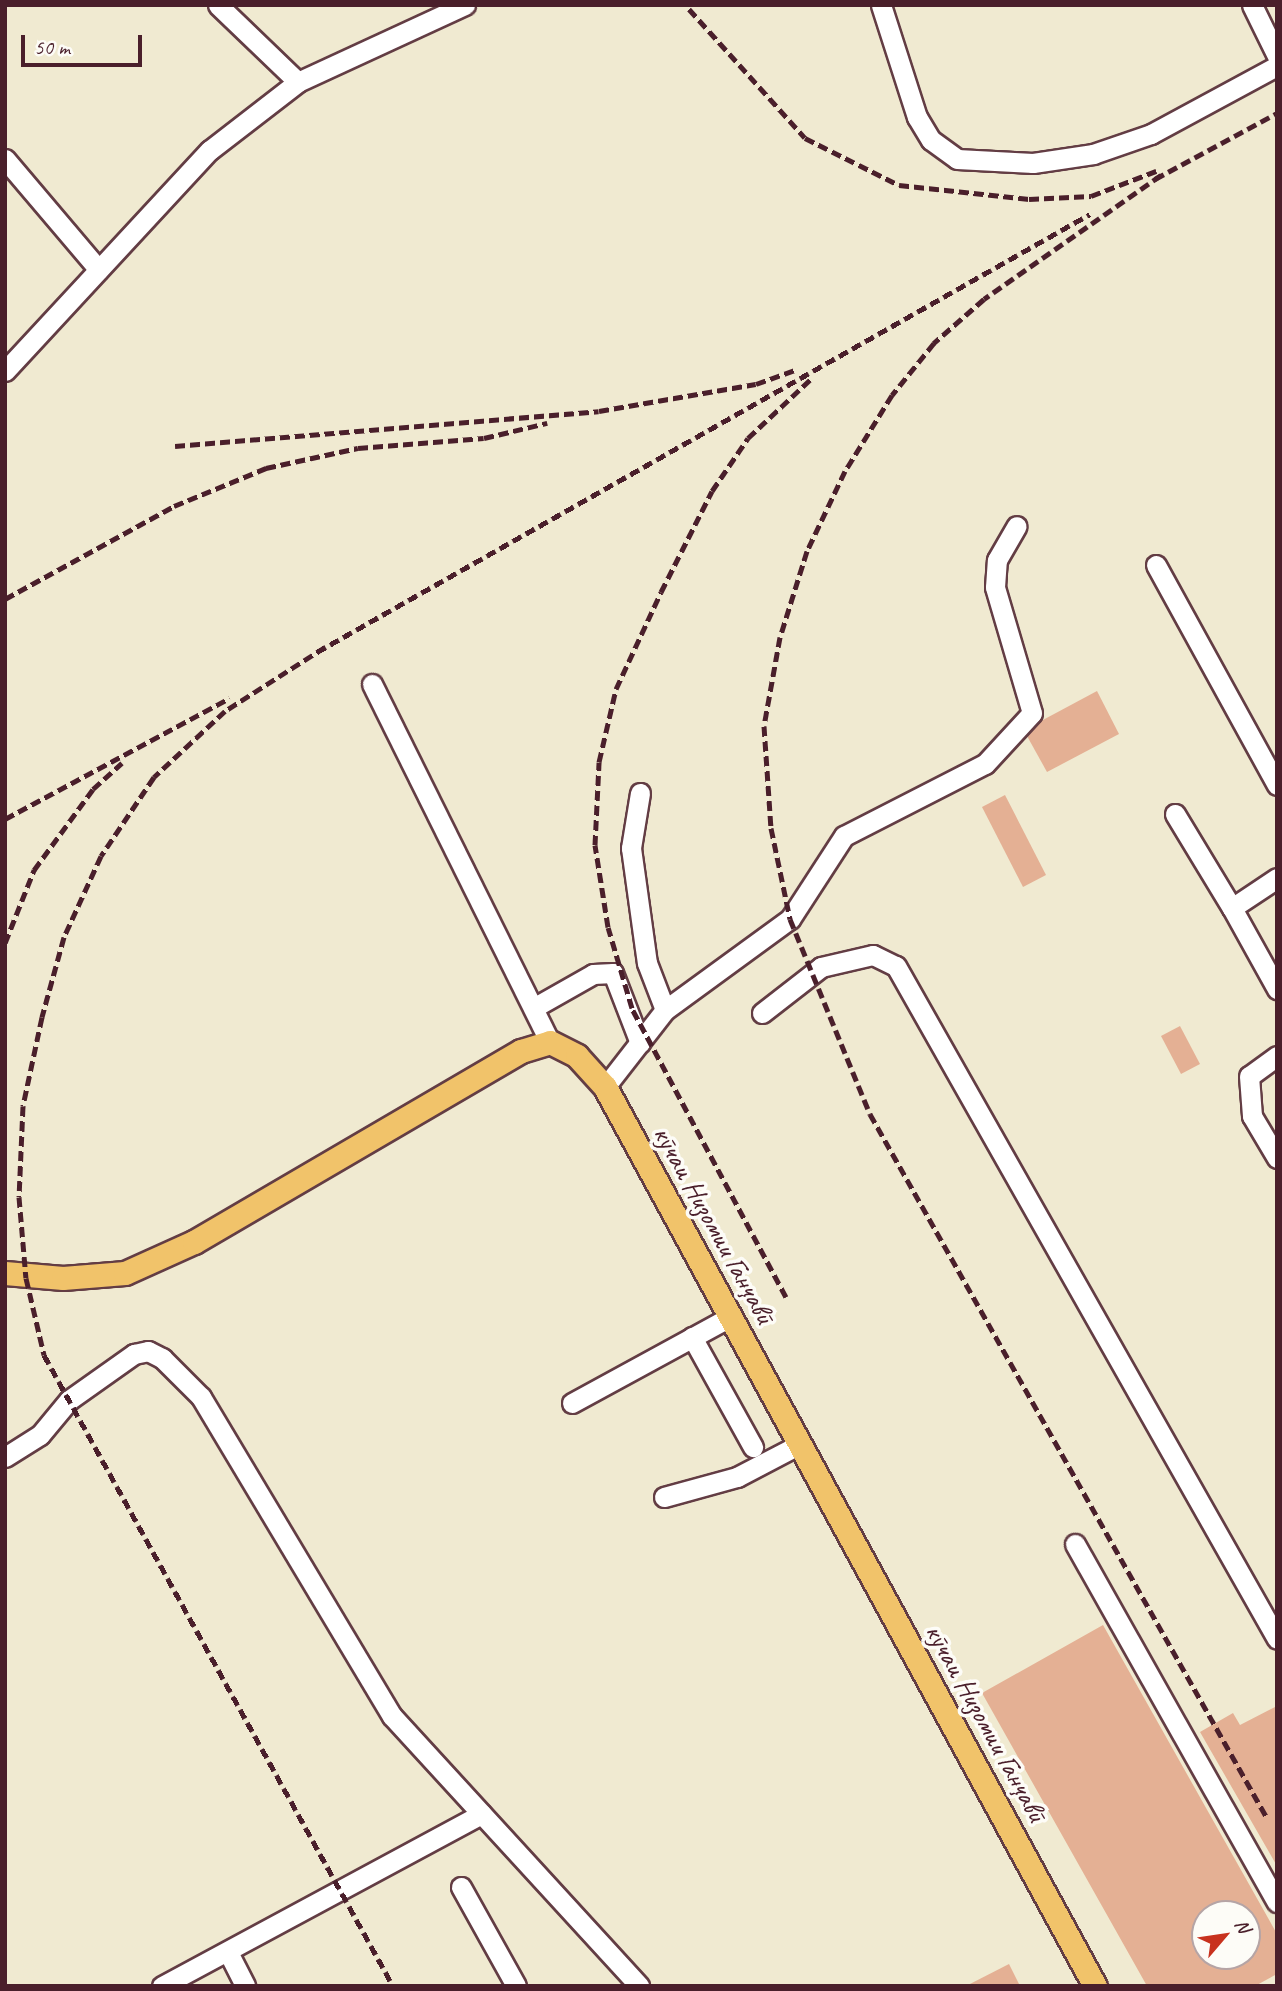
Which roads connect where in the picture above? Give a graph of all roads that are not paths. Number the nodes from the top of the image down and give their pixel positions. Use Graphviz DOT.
graph roads {
  1 [pos="218,5"];
  2 [pos="464,5"];
  3 [pos="881,5"];
  4 [pos="1252,5"];
  5 [pos="1277,56"];
  6 [pos="1277,66"];
  7 [pos="298,82"];
  8 [pos="5,159"];
  9 [pos="99,270"];
  10 [pos="6,368"];
  11 [pos="1017,526"];
  12 [pos="1156,565"];
  13 [pos="372,684"];
  14 [pos="1277,785"];
  15 [pos="639,793"];
  16 [pos="1175,814"];
  17 [pos="1277,878"];
  18 [pos="1232,908"];
  19 [pos="1277,989"];
  20 [pos="535,1007"];
  21 [pos="665,1010"];
  22 [pos="762,1013"];
  23 [pos="550,1042"];
  24 [pos="640,1043"];
  25 [pos="1277,1056"];
  26 [pos="605,1087"];
  27 [pos="1277,1158"];
  28 [pos="5,1273"];
  29 [pos="730,1317"];
  30 [pos="692,1337"];
  31 [pos="572,1403"];
  32 [pos="800,1444"];
  33 [pos="753,1447"];
  34 [pos="5,1457"];
  35 [pos="664,1497"];
  36 [pos="1075,1544"];
  37 [pos="1277,1639"];
  38 [pos="481,1814"];
  39 [pos="461,1887"];
  40 [pos="1277,1902"];
  41 [pos="228,1952"];
  42 [pos="162,1986"];
  43 [pos="244,1986"];
  44 [pos="516,1986"];
  45 [pos="639,1986"];
  46 [pos="1095,1986"];
  1 -- 7 [label="street"];
  2 -- 7 [label="street"];
  3 -- 6 [label="street"];
  4 -- 5 [label="street"];
  7 -- 9 [label="street"];
  8 -- 9 [label="street"];
  9 -- 10 [label="street"];
  11 -- 21 [label="street"];
  12 -- 14 [label="street"];
  13 -- 20 [label="street"];
  15 -- 21 [label="street"];
  16 -- 18 [label="street"];
  17 -- 18 [label="street"];
  18 -- 19 [label="street"];
  20 -- 23 [label="street"];
  20 -- 24 [label="street"];
  21 -- 24 [label="street"];
  22 -- 37 [label="street"];
  23 -- 26 [label="main road, кӯчаи Низомии Ганҷавӣ"];
  23 -- 28 [label="main road"];
  24 -- 26 [label="street"];
  25 -- 27 [label="street"];
  26 -- 29 [label="main road, кӯчаи Низомии Ганҷавӣ"];
  29 -- 30 [label="street"];
  29 -- 32 [label="main road, кӯчаи Низомии Ганҷавӣ"];
  30 -- 31 [label="street"];
  30 -- 33 [label="street"];
  32 -- 35 [label="street"];
  32 -- 46 [label="main road, кӯчаи Низомии Ганҷавӣ"];
  34 -- 38 [label="street"];
  36 -- 40 [label="street"];
  38 -- 41 [label="street"];
  38 -- 45 [label="street"];
  39 -- 44 [label="street"];
  41 -- 42 [label="street"];
  41 -- 43 [label="street"];
}
